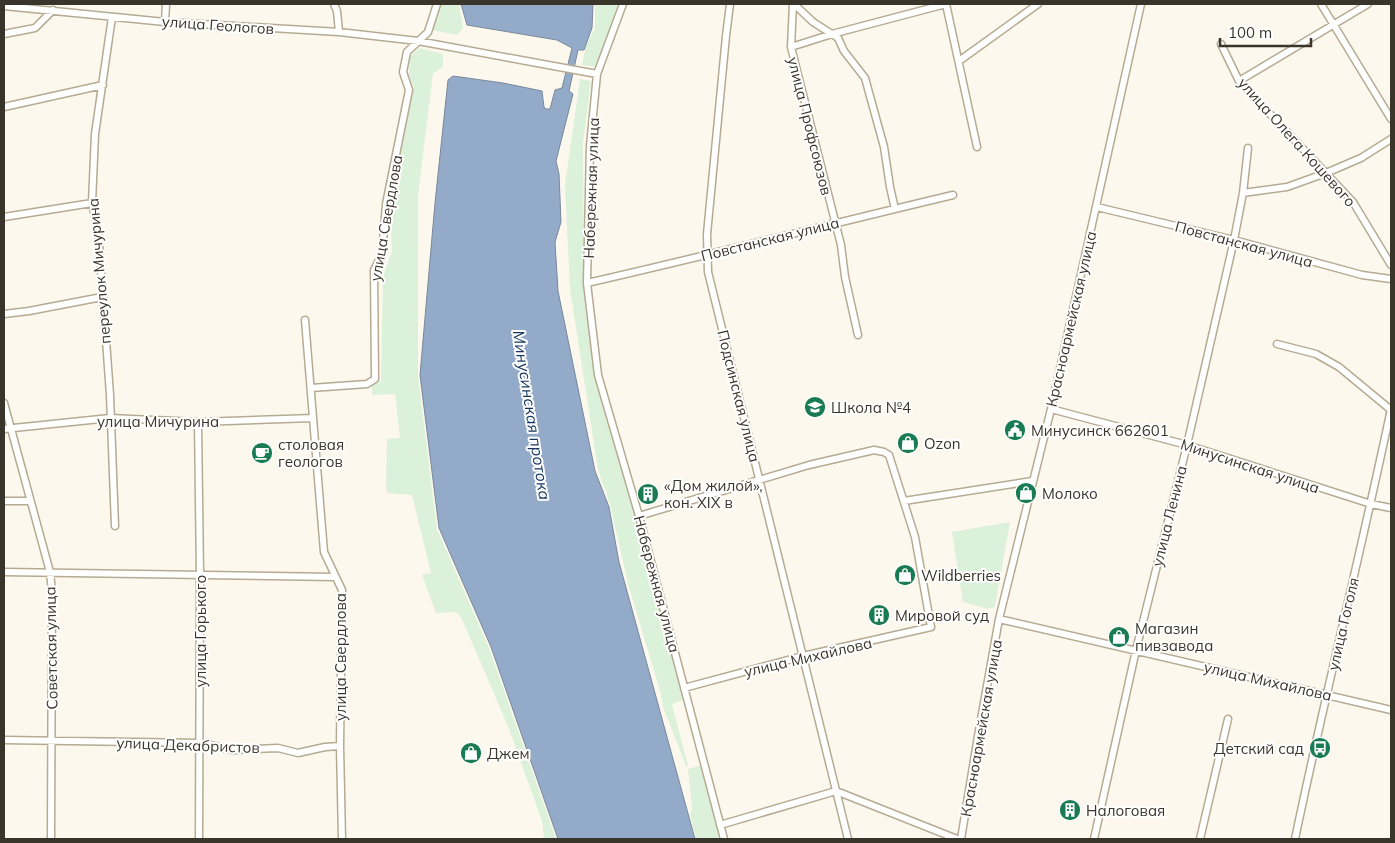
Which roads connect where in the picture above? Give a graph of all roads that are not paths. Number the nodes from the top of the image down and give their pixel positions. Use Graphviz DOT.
graph roads {
  1 [pos="166,4"];
  2 [pos="334,4"];
  3 [pos="437,4"];
  4 [pos="623,4"];
  5 [pos="730,4"];
  6 [pos="794,4"];
  7 [pos="946,4"];
  8 [pos="1038,4"];
  9 [pos="1141,4"];
  10 [pos="1321,4"];
  11 [pos="1368,4"];
  12 [pos="4,6"];
  13 [pos="52,10"];
  14 [pos="112,17"];
  15 [pos="165,22"];
  16 [pos="1333,24"];
  17 [pos="339,32"];
  18 [pos="4,34"];
  19 [pos="832,34"];
  20 [pos="418,41"];
  21 [pos="1221,44"];
  22 [pos="791,46"];
  23 [pos="959,61"];
  24 [pos="597,74"];
  25 [pos="1239,81"];
  26 [pos="103,85"];
  27 [pos="4,106"];
  28 [pos="1391,119"];
  29 [pos="1391,139"];
  30 [pos="977,147"];
  31 [pos="1248,148"];
  32 [pos="1326,173"];
  33 [pos="1243,193"];
  34 [pos="953,195"];
  35 [pos="92,203"];
  36 [pos="1097,207"];
  37 [pos="895,208"];
  38 [pos="4,217"];
  39 [pos="835,222"];
  40 [pos="1234,240"];
  41 [pos="708,255"];
  42 [pos="1391,265"];
  43 [pos="1391,279"];
  44 [pos="587,283"];
  45 [pos="102,297"];
  46 [pos="4,314"];
  47 [pos="305,320"];
  48 [pos="858,335"];
  49 [pos="1277,344"];
  50 [pos="311,388"];
  51 [pos="4,403"];
  52 [pos="1051,408"];
  53 [pos="1391,409"];
  54 [pos="110,418"];
  55 [pos="313,418"];
  56 [pos="198,422"];
  57 [pos="7,429"];
  58 [pos="1187,445"];
  59 [pos="760,480"];
  60 [pos="1032,481"];
  61 [pos="4,501"];
  62 [pos="30,501"];
  63 [pos="904,501"];
  64 [pos="1371,504"];
  65 [pos="1391,508"];
  66 [pos="639,516"];
  67 [pos="115,526"];
  68 [pos="4,572"];
  69 [pos="50,572"];
  70 [pos="200,576"];
  71 [pos="335,577"];
  72 [pos="999,619"];
  73 [pos="1136,650"];
  74 [pos="803,656"];
  75 [pos="684,688"];
  76 [pos="1326,695"];
  77 [pos="1391,710"];
  78 [pos="1228,719"];
  79 [pos="4,740"];
  80 [pos="51,741"];
  81 [pos="200,743"];
  82 [pos="340,746"];
  83 [pos="836,791"];
  84 [pos="720,825"];
  85 [pos="51,839"];
  86 [pos="199,839"];
  87 [pos="342,839"];
  88 [pos="724,839"];
  89 [pos="848,839"];
  90 [pos="957,839"];
  91 [pos="962,839"];
  92 [pos="1094,839"];
  93 [pos="1200,839"];
  94 [pos="1295,839"];
  1 -- 15 [label="street"];
  2 -- 17 [label="street"];
  3 -- 20 [label="street, улица Свердлова"];
  4 -- 24 [label="street, Набережная улица"];
  5 -- 41 [label="street, Подсинская улица"];
  6 -- 19 [label="street"];
  6 -- 22 [label="street, улица Профсоюзов"];
  7 -- 19 [label="street"];
  7 -- 23 [label="street"];
  8 -- 23 [label="street"];
  9 -- 36 [label="street, Красноармейская улица"];
  10 -- 16 [label="street"];
  11 -- 16 [label="street"];
  12 -- 13 [label="street, улица Геологов"];
  13 -- 14 [label="street, улица Геологов"];
  13 -- 18 [label="street"];
  14 -- 15 [label="street, улица Геологов"];
  14 -- 26 [label="street, переулок Мичурина"];
  15 -- 17 [label="street, улица Геологов"];
  16 -- 25 [label="street"];
  16 -- 28 [label="street"];
  17 -- 20 [label="street, улица Геологов"];
  19 -- 22 [label="street"];
  19 -- 37 [label="street"];
  20 -- 24 [label="street, улица Геологов"];
  20 -- 50 [label="street, улица Свердлова"];
  21 -- 25 [label="street, улица Олега Кошевого"];
  22 -- 39 [label="street, улица Профсоюзов"];
  23 -- 30 [label="street"];
  24 -- 44 [label="street, Набережная улица"];
  25 -- 32 [label="street, улица Олега Кошевого"];
  26 -- 27 [label="street"];
  26 -- 35 [label="street, переулок Мичурина"];
  29 -- 32 [label="street"];
  31 -- 33 [label="street, улица Ленина"];
  32 -- 33 [label="street"];
  32 -- 42 [label="street, улица Олега Кошевого"];
  33 -- 40 [label="street, улица Ленина"];
  34 -- 37 [label="street, Повстанская улица"];
  35 -- 38 [label="street"];
  35 -- 45 [label="street, переулок Мичурина"];
  36 -- 40 [label="street, Повстанская улица"];
  36 -- 52 [label="street, Красноармейская улица"];
  37 -- 39 [label="street, Повстанская улица"];
  39 -- 41 [label="street, Повстанская улица"];
  39 -- 48 [label="street, улица Профсоюзов"];
  40 -- 43 [label="street, Повстанская улица"];
  40 -- 58 [label="street, улица Ленина"];
  41 -- 44 [label="street, Повстанская улица"];
  41 -- 59 [label="street, Подсинская улица"];
  44 -- 66 [label="street, Набережная улица"];
  45 -- 46 [label="street"];
  45 -- 54 [label="street, переулок Мичурина"];
  47 -- 50 [label="street, улица Свердлова"];
  49 -- 53 [label="street"];
  50 -- 55 [label="street, улица Свердлова"];
  51 -- 57 [label="street, Советская улица"];
  52 -- 58 [label="street, Минусинская улица"];
  52 -- 60 [label="street, Красноармейская улица"];
  53 -- 64 [label="street, улица Гоголя"];
  54 -- 56 [label="street, улица Мичурина"];
  54 -- 57 [label="street, улица Мичурина"];
  54 -- 67 [label="street, переулок Мичурина"];
  55 -- 56 [label="street, улица Мичурина"];
  55 -- 71 [label="street, улица Свердлова"];
  56 -- 70 [label="street, улица Горького"];
  57 -- 62 [label="street, Советская улица"];
  58 -- 64 [label="street, Минусинская улица"];
  58 -- 73 [label="street, улица Ленина"];
  59 -- 63 [label="street"];
  59 -- 66 [label="street"];
  59 -- 74 [label="street, Подсинская улица"];
  60 -- 63 [label="street"];
  60 -- 72 [label="street, Красноармейская улица"];
  61 -- 62 [label="street"];
  62 -- 69 [label="street, Советская улица"];
  63 -- 74 [label="street, улица Михайлова"];
  64 -- 65 [label="street, Минусинская улица"];
  64 -- 76 [label="street, улица Гоголя"];
  66 -- 75 [label="street, Набережная улица"];
  68 -- 69 [label="street"];
  69 -- 70 [label="street"];
  69 -- 80 [label="street, Советская улица"];
  70 -- 71 [label="street"];
  70 -- 81 [label="street, улица Горького"];
  71 -- 82 [label="street, улица Свердлова"];
  72 -- 73 [label="street, улица Михайлова"];
  72 -- 91 [label="street, Красноармейская улица"];
  73 -- 76 [label="street, улица Михайлова"];
  73 -- 92 [label="street, улица Ленина"];
  74 -- 75 [label="street, улица Михайлова"];
  74 -- 83 [label="street, Подсинская улица"];
  75 -- 84 [label="street, Набережная улица"];
  76 -- 77 [label="street, улица Михайлова"];
  76 -- 94 [label="street, улица Гоголя"];
  78 -- 93 [label="street"];
  79 -- 80 [label="street, улица Декабристов"];
  80 -- 81 [label="street, улица Декабристов"];
  80 -- 85 [label="street, Советская улица"];
  81 -- 82 [label="street, улица Декабристов"];
  81 -- 86 [label="street, улица Горького"];
  82 -- 87 [label="street, улица Свердлова"];
  83 -- 84 [label="street"];
  83 -- 89 [label="street, Подсинская улица"];
  83 -- 90 [label="street"];
  84 -- 88 [label="street, Набережная улица"];
}
